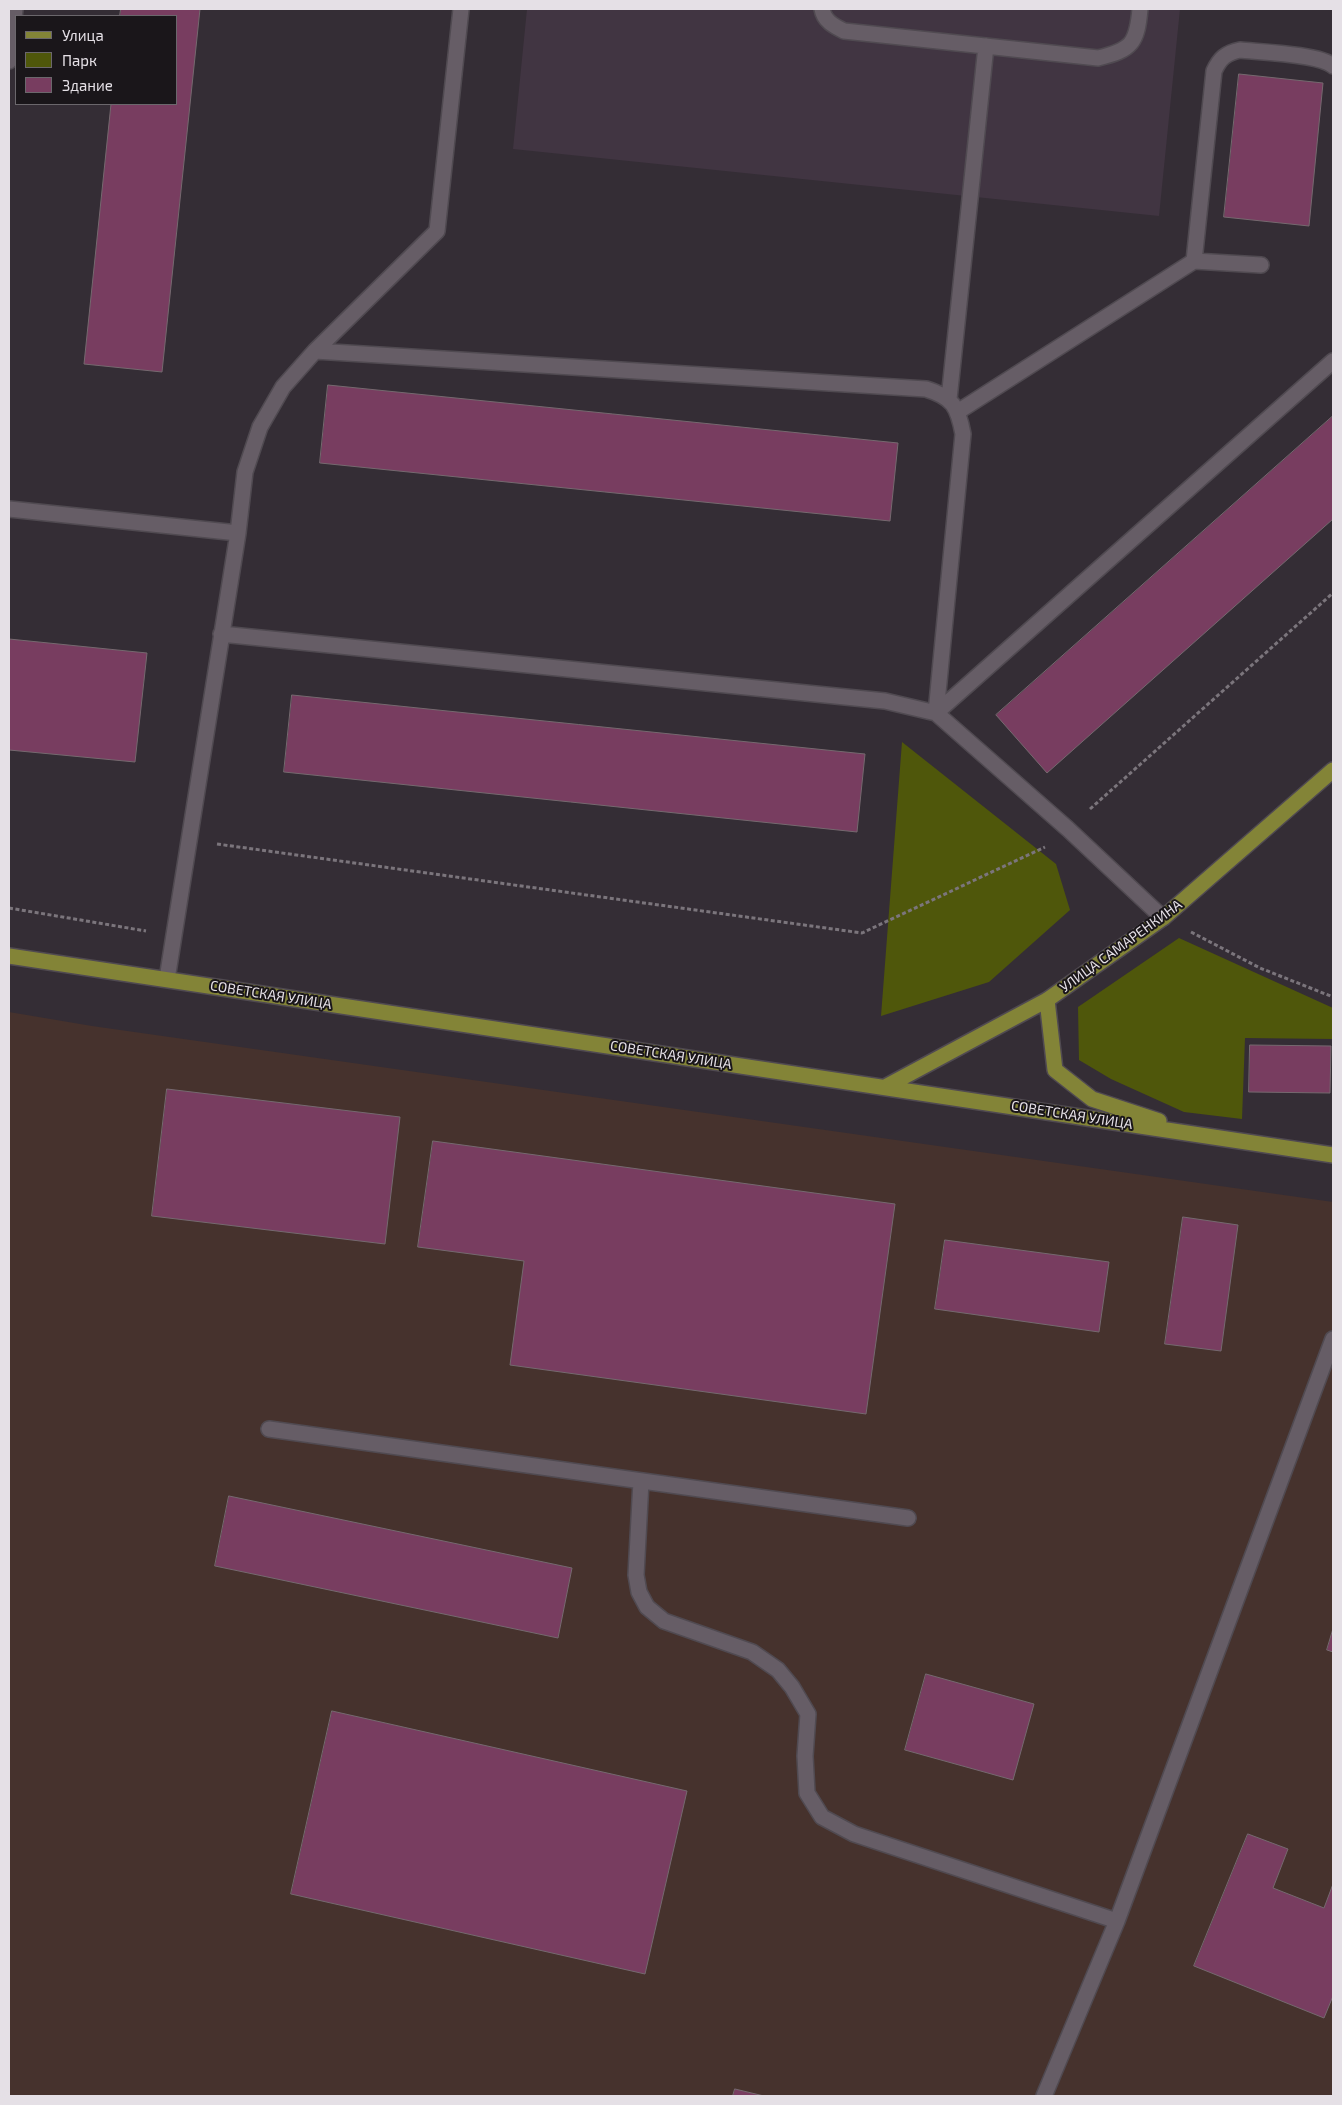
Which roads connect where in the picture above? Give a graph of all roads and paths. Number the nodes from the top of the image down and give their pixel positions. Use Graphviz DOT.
graph roads {
  1 [pos="15,9"];
  2 [pos="461,9"];
  3 [pos="822,9"];
  4 [pos="1140,9"];
  5 [pos="986,46"];
  6 [pos="9,61"];
  7 [pos="1333,66"];
  8 [pos="1194,261"];
  9 [pos="1261,265"];
  10 [pos="315,351"];
  11 [pos="1333,361"];
  12 [pos="949,399"];
  13 [pos="959,412"];
  14 [pos="9,509"];
  15 [pos="238,533"];
  16 [pos="1333,593"];
  17 [pos="221,634"];
  18 [pos="936,713"];
  19 [pos="1333,770"];
  20 [pos="1068,829"];
  21 [pos="189,840"];
  22 [pos="9,908"];
  23 [pos="1163,918"];
  24 [pos="174,935"];
  25 [pos="9,956"];
  26 [pos="167,979"];
  27 [pos="1333,997"];
  28 [pos="1047,1000"];
  29 [pos="885,1087"];
  30 [pos="1200,1135"];
  31 [pos="1333,1155"];
  32 [pos="1333,1340"];
  33 [pos="269,1429"];
  34 [pos="641,1481"];
  35 [pos="908,1518"];
  36 [pos="1117,1921"];
  37 [pos="1044,2096"];
  1 -- 6 [label="lane"];
  2 -- 10 [label="lane"];
  3 -- 5 [label="lane"];
  4 -- 5 [label="lane"];
  5 -- 12 [label="lane"];
  7 -- 8 [label="lane"];
  8 -- 9 [label="lane"];
  8 -- 13 [label="lane"];
  10 -- 12 [label="lane"];
  10 -- 15 [label="lane"];
  11 -- 18 [label="lane"];
  12 -- 13 [label="lane"];
  13 -- 18 [label="lane"];
  14 -- 15 [label="lane"];
  15 -- 17 [label="lane"];
  16 -- 20 [label="path"];
  17 -- 18 [label="lane"];
  17 -- 21 [label="lane"];
  18 -- 20 [label="lane"];
  19 -- 23 [label="main road, УЛИЦА САМАРЕНКИНА"];
  20 -- 21 [label="path"];
  20 -- 23 [label="lane"];
  21 -- 24 [label="lane"];
  22 -- 24 [label="path"];
  23 -- 27 [label="path"];
  23 -- 28 [label="main road, УЛИЦА САМАРЕНКИНА"];
  24 -- 26 [label="lane"];
  25 -- 26 [label="main road, СОВЕТСКАЯ УЛИЦА"];
  26 -- 29 [label="main road, СОВЕТСКАЯ УЛИЦА"];
  28 -- 29 [label="main road, УЛИЦА САМАРЕНКИНА"];
  28 -- 30 [label="main road"];
  29 -- 30 [label="main road, СОВЕТСКАЯ УЛИЦА"];
  30 -- 31 [label="main road, СОВЕТСКАЯ УЛИЦА"];
  32 -- 36 [label="lane"];
  33 -- 34 [label="lane"];
  34 -- 35 [label="lane"];
  34 -- 36 [label="lane"];
  36 -- 37 [label="lane"];
}
